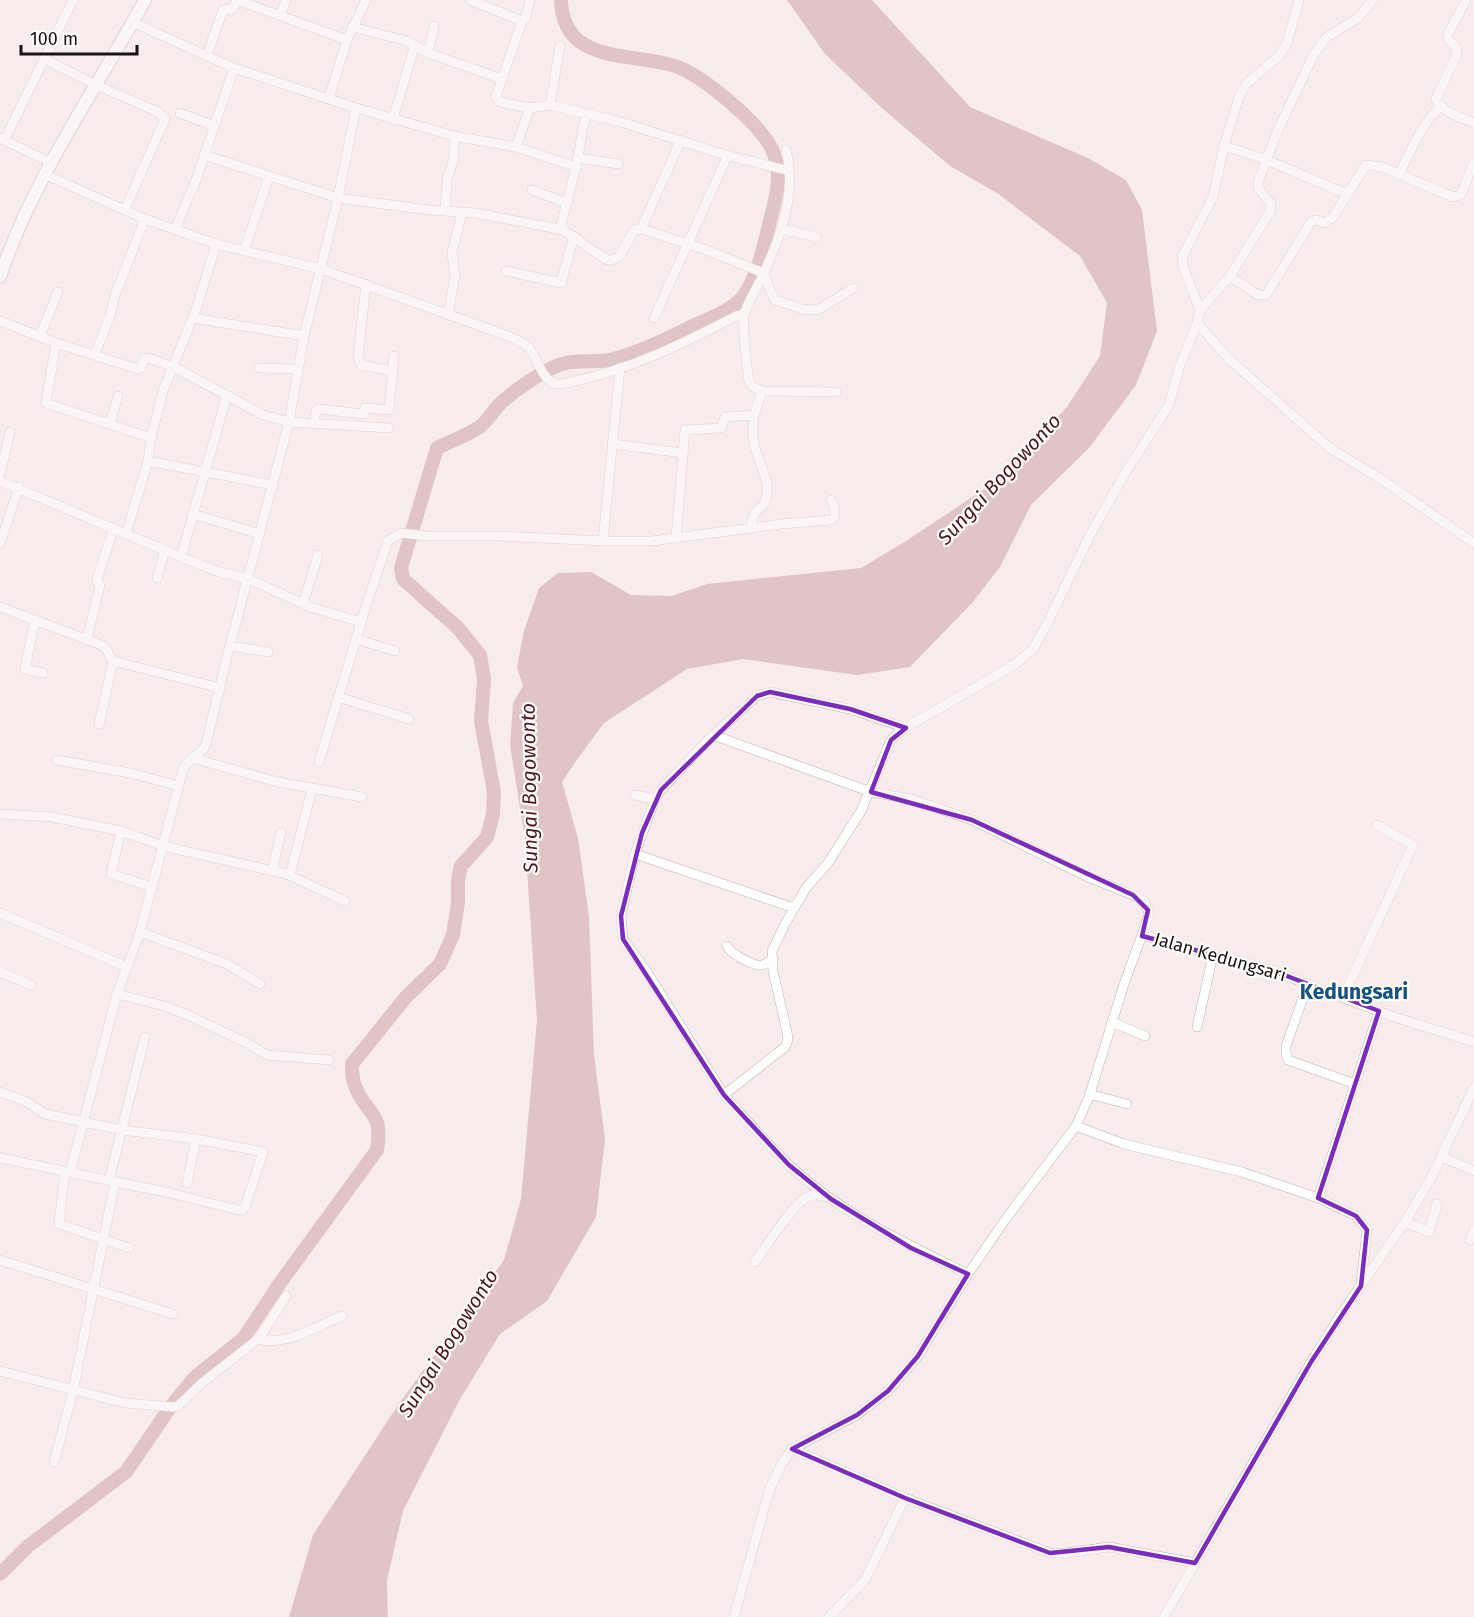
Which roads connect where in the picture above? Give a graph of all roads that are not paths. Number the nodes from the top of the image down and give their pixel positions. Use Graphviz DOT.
graph roads {
  1 [pos="73,0"];
  2 [pos="145,0"];
  3 [pos="237,0"];
  4 [pos="286,0"];
  5 [pos="366,0"];
  6 [pos="470,0"];
  7 [pos="530,0"];
  8 [pos="1299,0"];
  9 [pos="1373,0"];
  10 [pos="1466,0"];
  11 [pos="1474,2"];
  12 [pos="280,15"];
  13 [pos="522,21"];
  14 [pos="132,22"];
  15 [pos="434,26"];
  16 [pos="352,27"];
  17 [pos="347,40"];
  18 [pos="415,45"];
  19 [pos="560,46"];
  20 [pos="428,53"];
  21 [pos="207,55"];
  22 [pos="45,59"];
  23 [pos="234,68"];
  24 [pos="502,79"];
  25 [pos="94,84"];
  26 [pos="329,98"];
  27 [pos="550,105"];
  28 [pos="1441,106"];
  29 [pos="356,108"];
  30 [pos="530,108"];
  31 [pos="180,113"];
  32 [pos="586,114"];
  33 [pos="393,119"];
  34 [pos="1474,123"];
  35 [pos="214,126"];
  36 [pos="454,136"];
  37 [pos="2,139"];
  38 [pos="681,140"];
  39 [pos="1224,146"];
  40 [pos="516,147"];
  41 [pos="786,150"];
  42 [pos="204,155"];
  43 [pos="728,155"];
  44 [pos="1267,160"];
  45 [pos="1474,162"];
  46 [pos="577,163"];
  47 [pos="618,164"];
  48 [pos="49,169"];
  49 [pos="789,171"];
  50 [pos="1399,174"];
  51 [pos="269,176"];
  52 [pos="532,190"];
  53 [pos="1347,194"];
  54 [pos="338,198"];
  55 [pos="567,203"];
  56 [pos="125,209"];
  57 [pos="445,211"];
  58 [pos="462,213"];
  59 [pos="145,219"];
  60 [pos="175,229"];
  61 [pos="641,229"];
  62 [pos="781,229"];
  63 [pos="560,230"];
  64 [pos="574,236"];
  65 [pos="816,237"];
  66 [pos="216,244"];
  67 [pos="689,244"];
  68 [pos="4,249"];
  69 [pos="244,251"];
  70 [pos="321,269"];
  71 [pos="506,271"];
  72 [pos="762,273"];
  73 [pos="1230,276"];
  74 [pos="0,277"];
  75 [pos="366,284"];
  76 [pos="854,288"];
  77 [pos="58,292"];
  78 [pos="1200,310"];
  79 [pos="448,315"];
  80 [pos="744,315"];
  81 [pos="193,318"];
  82 [pos="654,318"];
  83 [pos="0,321"];
  84 [pos="1197,323"];
  85 [pos="40,336"];
  86 [pos="304,336"];
  87 [pos="57,343"];
  88 [pos="95,354"];
  89 [pos="394,356"];
  90 [pos="174,367"];
  91 [pos="259,368"];
  92 [pos="620,368"];
  93 [pos="298,369"];
  94 [pos="393,371"];
  95 [pos="762,391"];
  96 [pos="836,392"];
  97 [pos="118,396"];
  98 [pos="227,396"];
  99 [pos="754,415"];
  100 [pos="289,422"];
  101 [pos="110,423"];
  102 [pos="314,423"];
  103 [pos="389,428"];
  104 [pos="10,432"];
  105 [pos="151,438"];
  106 [pos="612,444"];
  107 [pos="683,453"];
  108 [pos="148,461"];
  109 [pos="206,471"];
  110 [pos="0,475"];
  111 [pos="0,481"];
  112 [pos="273,485"];
  113 [pos="19,487"];
  114 [pos="831,500"];
  115 [pos="193,514"];
  116 [pos="114,528"];
  117 [pos="750,528"];
  118 [pos="126,534"];
  119 [pos="260,534"];
  120 [pos="676,538"];
  121 [pos="603,541"];
  122 [pos="0,543"];
  123 [pos="1474,543"];
  124 [pos="165,550"];
  125 [pos="318,555"];
  126 [pos="181,557"];
  127 [pos="157,578"];
  128 [pos="249,579"];
  129 [pos="303,604"];
  130 [pos="0,607"];
  131 [pos="35,620"];
  132 [pos="361,622"];
  133 [pos="87,639"];
  134 [pos="356,639"];
  135 [pos="230,646"];
  136 [pos="395,651"];
  137 [pos="268,652"];
  138 [pos="113,661"];
  139 [pos="43,673"];
  140 [pos="220,688"];
  141 [pos="338,697"];
  142 [pos="409,719"];
  143 [pos="99,724"];
  144 [pos="906,728"];
  145 [pos="713,735"];
  146 [pos="192,758"];
  147 [pos="57,760"];
  148 [pos="319,762"];
  149 [pos="179,786"];
  150 [pos="312,789"];
  151 [pos="871,792"];
  152 [pos="635,795"];
  153 [pos="362,797"];
  154 [pos="655,799"];
  155 [pos="0,813"];
  156 [pos="1377,825"];
  157 [pos="121,831"];
  158 [pos="281,833"];
  159 [pos="163,846"];
  160 [pos="635,854"];
  161 [pos="272,871"];
  162 [pos="290,875"];
  163 [pos="152,887"];
  164 [pos="345,901"];
  165 [pos="794,908"];
  166 [pos="0,913"];
  167 [pos="140,932"];
  168 [pos="1142,936"];
  169 [pos="727,946"];
  170 [pos="1213,956"];
  171 [pos="772,960"];
  172 [pos="127,967"];
  173 [pos="0,972"];
  174 [pos="261,984"];
  175 [pos="1308,984"];
  176 [pos="31,985"];
  177 [pos="117,994"];
  178 [pos="1343,997"];
  179 [pos="1379,1011"];
  180 [pos="1112,1022"];
  181 [pos="1197,1027"];
  182 [pos="1145,1036"];
  183 [pos="145,1037"];
  184 [pos="1474,1042"];
  185 [pos="329,1059"];
  186 [pos="1355,1084"];
  187 [pos="1474,1088"];
  188 [pos="0,1092"];
  189 [pos="1089,1094"];
  190 [pos="724,1095"];
  191 [pos="1127,1104"];
  192 [pos="83,1122"];
  193 [pos="1076,1126"];
  194 [pos="122,1130"];
  195 [pos="196,1139"];
  196 [pos="1442,1157"];
  197 [pos="0,1158"];
  198 [pos="1474,1171"];
  199 [pos="67,1172"];
  200 [pos="112,1181"];
  201 [pos="187,1183"];
  202 [pos="1318,1198"];
  203 [pos="831,1199"];
  204 [pos="1437,1204"];
  205 [pos="1405,1222"];
  206 [pos="1474,1230"];
  207 [pos="103,1240"];
  208 [pos="1470,1240"];
  209 [pos="129,1248"];
  210 [pos="0,1260"];
  211 [pos="755,1262"];
  212 [pos="968,1274"];
  213 [pos="1360,1286"];
  214 [pos="93,1288"];
  215 [pos="286,1296"];
  216 [pos="173,1314"];
  217 [pos="342,1316"];
  218 [pos="257,1340"];
  219 [pos="0,1371"];
  220 [pos="73,1391"];
  221 [pos="792,1449"];
  222 [pos="54,1462"];
  223 [pos="906,1498"];
  224 [pos="1195,1563"];
  225 [pos="734,1617"];
  226 [pos="829,1617"];
  227 [pos="1164,1617"];
  1 -- 22 [label="street"];
  2 -- 14 [label="main road"];
  3 -- 12 [label="street"];
  3 -- 21 [label="street"];
  4 -- 12 [label="street"];
  5 -- 16 [label="street"];
  6 -- 13 [label="street"];
  7 -- 13 [label="street"];
  8 -- 39 [label="street"];
  9 -- 44 [label="street"];
  10 -- 11 [label="street"];
  10 -- 28 [label="street"];
  12 -- 17 [label="street"];
  13 -- 24 [label="street"];
  14 -- 21 [label="street"];
  14 -- 25 [label="main road"];
  15 -- 20 [label="street"];
  16 -- 17 [label="street"];
  16 -- 18 [label="street"];
  17 -- 26 [label="street"];
  18 -- 20 [label="street"];
  18 -- 33 [label="street"];
  19 -- 27 [label="street"];
  20 -- 24 [label="street"];
  21 -- 23 [label="street"];
  22 -- 25 [label="street"];
  22 -- 37 [label="street"];
  23 -- 26 [label="street"];
  23 -- 35 [label="street"];
  24 -- 30 [label="street"];
  25 -- 48 [label="main road"];
  25 -- 56 [label="street"];
  26 -- 29 [label="street"];
  27 -- 30 [label="street"];
  27 -- 32 [label="street"];
  28 -- 34 [label="street"];
  28 -- 50 [label="street"];
  29 -- 33 [label="street"];
  29 -- 54 [label="street"];
  30 -- 40 [label="street"];
  31 -- 35 [label="street"];
  32 -- 38 [label="street"];
  32 -- 46 [label="street"];
  33 -- 36 [label="street"];
  35 -- 42 [label="street"];
  36 -- 40 [label="street"];
  36 -- 57 [label="street"];
  37 -- 48 [label="street"];
  38 -- 43 [label="street"];
  38 -- 61 [label="street"];
  39 -- 44 [label="street"];
  39 -- 78 [label="street"];
  40 -- 46 [label="street"];
  41 -- 49 [label="street"];
  42 -- 51 [label="street"];
  42 -- 60 [label="street"];
  43 -- 49 [label="street"];
  43 -- 67 [label="street"];
  44 -- 53 [label="street"];
  44 -- 73 [label="street"];
  45 -- 50 [label="street"];
  46 -- 47 [label="street"];
  46 -- 55 [label="street"];
  48 -- 56 [label="street"];
  48 -- 68 [label="main road"];
  49 -- 62 [label="street"];
  50 -- 53 [label="street"];
  51 -- 54 [label="street"];
  51 -- 69 [label="street"];
  52 -- 55 [label="street"];
  53 -- 73 [label="street"];
  54 -- 57 [label="street"];
  54 -- 70 [label="street"];
  55 -- 63 [label="street"];
  56 -- 59 [label="street"];
  57 -- 58 [label="street"];
  58 -- 63 [label="street"];
  58 -- 79 [label="street"];
  59 -- 60 [label="street"];
  59 -- 88 [label="street"];
  60 -- 66 [label="street"];
  61 -- 64 [label="street"];
  61 -- 67 [label="street"];
  62 -- 65 [label="street"];
  62 -- 72 [label="street"];
  63 -- 64 [label="street"];
  64 -- 71 [label="street"];
  66 -- 69 [label="street"];
  66 -- 81 [label="street"];
  67 -- 72 [label="street"];
  67 -- 82 [label="street"];
  68 -- 74 [label="main road"];
  69 -- 70 [label="street"];
  70 -- 75 [label="street"];
  70 -- 86 [label="street"];
  72 -- 76 [label="street"];
  72 -- 80 [label="street"];
  73 -- 78 [label="street"];
  75 -- 79 [label="street"];
  75 -- 94 [label="street"];
  77 -- 85 [label="street"];
  78 -- 84 [label="street"];
  79 -- 92 [label="street"];
  80 -- 92 [label="street"];
  80 -- 95 [label="street"];
  81 -- 86 [label="street"];
  81 -- 90 [label="street"];
  83 -- 85 [label="street"];
  84 -- 123 [label="street"];
  84 -- 144 [label="street"];
  85 -- 87 [label="street"];
  86 -- 93 [label="street"];
  87 -- 88 [label="street"];
  87 -- 101 [label="street"];
  88 -- 90 [label="street"];
  89 -- 94 [label="street"];
  90 -- 98 [label="street"];
  90 -- 105 [label="street"];
  91 -- 93 [label="street"];
  92 -- 106 [label="street"];
  93 -- 100 [label="street"];
  94 -- 102 [label="street"];
  95 -- 96 [label="street"];
  95 -- 99 [label="street"];
  97 -- 101 [label="street"];
  98 -- 100 [label="street"];
  98 -- 109 [label="street"];
  99 -- 107 [label="street"];
  99 -- 117 [label="street"];
  100 -- 102 [label="street"];
  100 -- 112 [label="street"];
  101 -- 105 [label="street"];
  102 -- 103 [label="street"];
  104 -- 110 [label="street"];
  105 -- 108 [label="street"];
  106 -- 107 [label="street"];
  106 -- 121 [label="street"];
  107 -- 120 [label="street"];
  108 -- 109 [label="street"];
  108 -- 118 [label="street"];
  109 -- 112 [label="street"];
  109 -- 115 [label="street"];
  111 -- 113 [label="street"];
  112 -- 119 [label="street"];
  113 -- 116 [label="street"];
  113 -- 122 [label="street"];
  114 -- 117 [label="street"];
  115 -- 119 [label="street"];
  115 -- 126 [label="street"];
  116 -- 118 [label="street"];
  116 -- 133 [label="street"];
  117 -- 120 [label="street"];
  118 -- 124 [label="street"];
  119 -- 128 [label="street"];
  120 -- 121 [label="street"];
  121 -- 132 [label="street"];
  124 -- 126 [label="street"];
  124 -- 127 [label="street"];
  125 -- 129 [label="street"];
  126 -- 128 [label="street"];
  128 -- 129 [label="street"];
  128 -- 135 [label="street"];
  129 -- 132 [label="street"];
  130 -- 131 [label="street"];
  131 -- 133 [label="street"];
  131 -- 139 [label="street"];
  132 -- 134 [label="street"];
  133 -- 138 [label="street"];
  134 -- 136 [label="street"];
  134 -- 141 [label="street"];
  135 -- 137 [label="street"];
  135 -- 140 [label="street"];
  138 -- 140 [label="street"];
  138 -- 143 [label="street"];
  140 -- 146 [label="street"];
  141 -- 142 [label="street"];
  141 -- 148 [label="street"];
  144 -- 145 [label="street"];
  144 -- 151 [label="street"];
  145 -- 151 [label="street"];
  145 -- 154 [label="street"];
  146 -- 149 [label="street"];
  146 -- 150 [label="street"];
  147 -- 149 [label="street"];
  149 -- 159 [label="street"];
  150 -- 153 [label="street"];
  150 -- 162 [label="street"];
  151 -- 165 [label="street"];
  151 -- 168 [label="street, Jalan Kedungsari"];
  152 -- 154 [label="street"];
  154 -- 160 [label="street"];
  155 -- 157 [label="street"];
  156 -- 178 [label="street"];
  157 -- 159 [label="street"];
  157 -- 163 [label="street"];
  158 -- 161 [label="street"];
  159 -- 161 [label="street"];
  159 -- 163 [label="street"];
  160 -- 165 [label="street"];
  160 -- 190 [label="street"];
  161 -- 162 [label="street"];
  162 -- 164 [label="street"];
  163 -- 167 [label="street"];
  165 -- 171 [label="street"];
  166 -- 172 [label="street"];
  167 -- 172 [label="street"];
  167 -- 174 [label="street"];
  168 -- 170 [label="street, Jalan Kedungsari"];
  168 -- 180 [label="street"];
  169 -- 171 [label="street"];
  170 -- 175 [label="street, Jalan Kedungsari"];
  170 -- 181 [label="street"];
  171 -- 190 [label="street"];
  172 -- 177 [label="street"];
  173 -- 176 [label="street"];
  175 -- 178 [label="street, Jalan Kedungsari"];
  175 -- 186 [label="street"];
  177 -- 185 [label="street"];
  177 -- 192 [label="street"];
  178 -- 179 [label="street, Jalan Kedungsari"];
  179 -- 184 [label="street, Jalan Kedungsari"];
  179 -- 186 [label="street"];
  180 -- 182 [label="street"];
  180 -- 189 [label="street"];
  183 -- 194 [label="street"];
  186 -- 202 [label="street"];
  187 -- 196 [label="street"];
  188 -- 192 [label="street"];
  189 -- 191 [label="street"];
  189 -- 193 [label="street"];
  190 -- 203 [label="street"];
  192 -- 194 [label="street"];
  192 -- 199 [label="street"];
  193 -- 202 [label="street"];
  193 -- 212 [label="street"];
  194 -- 195 [label="street"];
  194 -- 200 [label="street"];
  195 -- 200 [label="street"];
  195 -- 201 [label="street"];
  196 -- 198 [label="street"];
  196 -- 205 [label="street"];
  197 -- 199 [label="street"];
  199 -- 200 [label="street"];
  199 -- 207 [label="street"];
  200 -- 207 [label="street"];
  202 -- 213 [label="street"];
  203 -- 211 [label="street"];
  203 -- 212 [label="street"];
  204 -- 205 [label="street"];
  205 -- 213 [label="street"];
  206 -- 208 [label="street"];
  207 -- 209 [label="street"];
  207 -- 214 [label="street"];
  210 -- 214 [label="street"];
  212 -- 221 [label="street"];
  213 -- 224 [label="street"];
  214 -- 216 [label="street"];
  214 -- 220 [label="street"];
  215 -- 218 [label="street"];
  217 -- 218 [label="street"];
  218 -- 220 [label="street"];
  219 -- 220 [label="street"];
  220 -- 222 [label="street"];
  221 -- 223 [label="street"];
  221 -- 225 [label="street"];
  223 -- 224 [label="street"];
  223 -- 226 [label="street"];
  224 -- 227 [label="street"];
}
